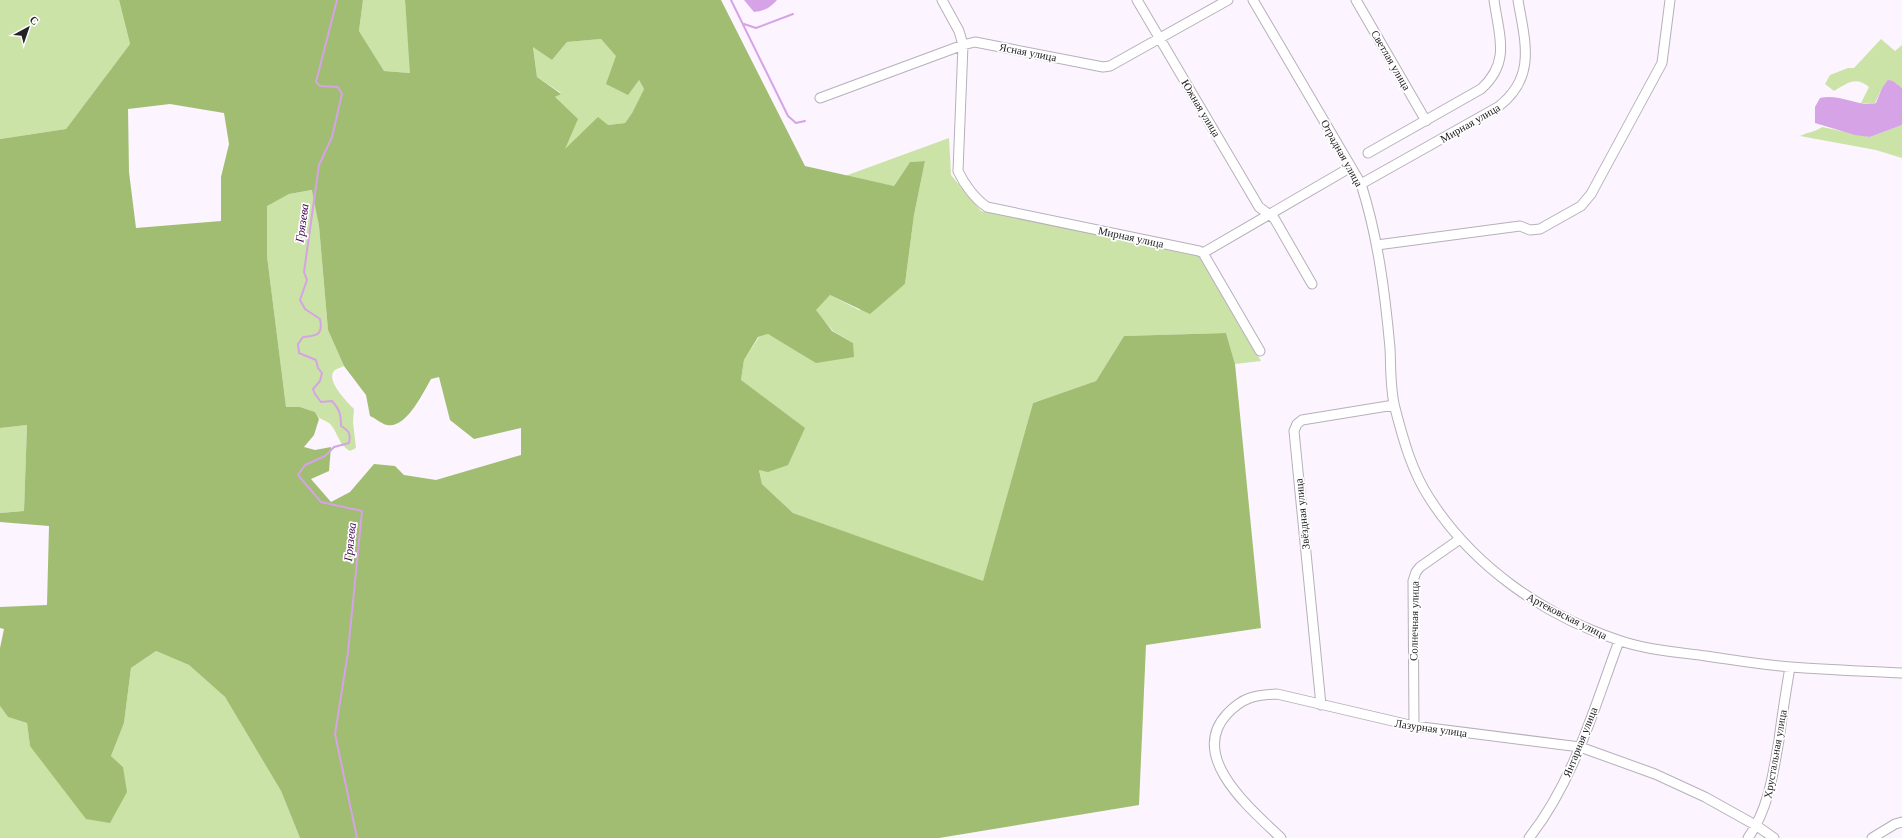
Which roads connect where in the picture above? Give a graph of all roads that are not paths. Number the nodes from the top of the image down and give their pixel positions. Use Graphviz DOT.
graph roads {
  1 [pos="942,0"];
  2 [pos="1137,0"];
  3 [pos="1228,0"];
  4 [pos="1254,0"];
  5 [pos="1356,0"];
  6 [pos="1494,0"];
  7 [pos="1518,0"];
  8 [pos="1670,0"];
  9 [pos="1159,38"];
  10 [pos="963,45"];
  11 [pos="820,98"];
  12 [pos="1426,121"];
  13 [pos="1368,153"];
  14 [pos="1350,167"];
  15 [pos="1361,184"];
  16 [pos="1267,215"];
  17 [pos="1377,245"];
  18 [pos="1204,253"];
  19 [pos="1312,284"];
  20 [pos="1390,346"];
  21 [pos="1260,351"];
  22 [pos="1394,405"];
  23 [pos="1460,539"];
  24 [pos="1619,641"];
  25 [pos="1790,667"];
  26 [pos="1902,673"];
  27 [pos="1321,705"];
  28 [pos="1414,726"];
  29 [pos="1580,747"];
  30 [pos="1902,822"];
  31 [pos="1757,826"];
  32 [pos="1281,838"];
  33 [pos="1529,838"];
  34 [pos="1748,838"];
  35 [pos="1774,838"];
  36 [pos="1872,838"];
  1 -- 10 [label="street"];
  2 -- 9 [label="street, Южная улица"];
  3 -- 9 [label="street, Ясная улица"];
  4 -- 14 [label="street, Отрадная улица"];
  5 -- 12 [label="street, Светлая улица"];
  6 -- 12 [label="street"];
  7 -- 15 [label="street, Мирная улица"];
  8 -- 17 [label="street"];
  9 -- 10 [label="street, Ясная улица"];
  9 -- 16 [label="street, Южная улица"];
  10 -- 11 [label="street, Ясная улица"];
  10 -- 18 [label="street, Мирная улица"];
  12 -- 13 [label="street"];
  14 -- 15 [label="street, Отрадная улица"];
  14 -- 16 [label="street"];
  15 -- 17 [label="street, Отрадная улица"];
  16 -- 18 [label="street"];
  16 -- 19 [label="street, Южная улица"];
  17 -- 20 [label="street, Отрадная улица"];
  18 -- 21 [label="street"];
  20 -- 22 [label="street, Артековская улица"];
  22 -- 23 [label="street, Артековская улица"];
  22 -- 27 [label="street, Звёздная улица"];
  23 -- 24 [label="street, Артековская улица"];
  23 -- 28 [label="street, Солнечная улица"];
  24 -- 25 [label="street, Артековская улица"];
  24 -- 29 [label="street, Янтарная улица"];
  25 -- 26 [label="street, Артековская улица"];
  25 -- 31 [label="street, Хрустальная улица"];
  27 -- 28 [label="street, Лазурная улица"];
  27 -- 32 [label="street, Лазурная улица"];
  28 -- 29 [label="street, Лазурная улица"];
  29 -- 31 [label="street, Лазурная улица"];
  29 -- 33 [label="street, Янтарная улица"];
  30 -- 36 [label="street"];
  31 -- 34 [label="street, Хрустальная улица"];
  31 -- 35 [label="street, Лазурная улица"];
}
